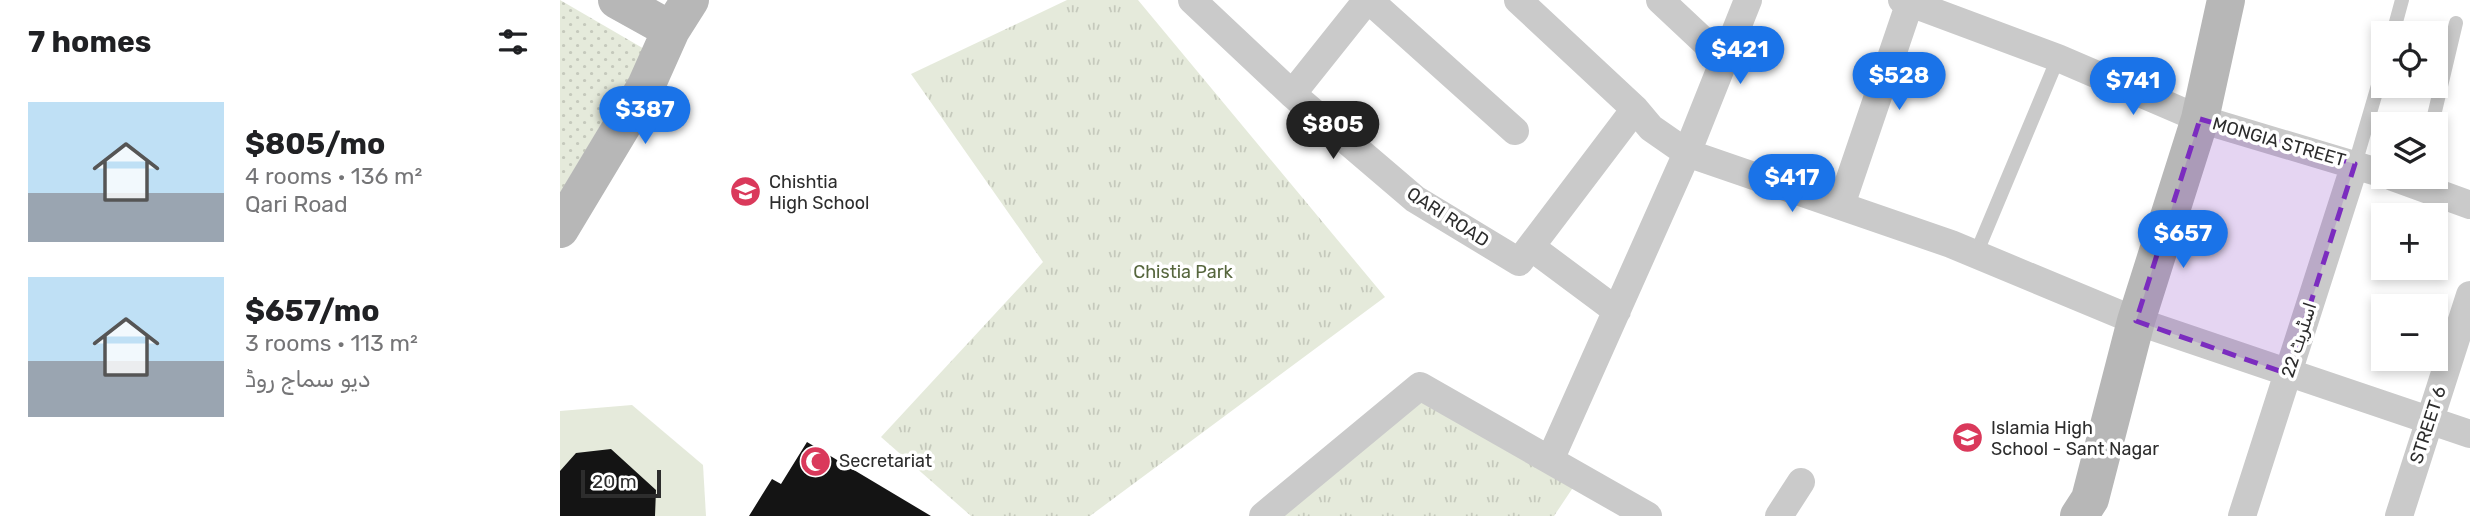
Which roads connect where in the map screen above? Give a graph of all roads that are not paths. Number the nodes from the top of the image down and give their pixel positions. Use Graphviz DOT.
graph roads {
  1 [pos="617,0"];
  2 [pos="1192,0"];
  3 [pos="1368,0"];
  4 [pos="1518,0"];
  5 [pos="1660,0"];
  6 [pos="1748,0"];
  7 [pos="2226,0"];
  8 [pos="2402,0"];
  9 [pos="1906,1"];
  10 [pos="680,15"];
  11 [pos="2396,21"];
  12 [pos="2456,23"];
  13 [pos="2058,58"];
  14 [pos="1724,60"];
  15 [pos="1292,94"];
  16 [pos="2374,98"];
  17 [pos="1635,109"];
  18 [pos="2435,112"];
  19 [pos="2200,119"];
  20 [pos="1515,131"];
  21 [pos="1687,153"];
  22 [pos="2355,164"];
  23 [pos="2371,170"];
  24 [pos="2432,189"];
  25 [pos="1841,205"];
  26 [pos="2470,205"];
  27 [pos="560,229"];
  28 [pos="1525,254"];
  29 [pos="1976,254"];
  30 [pos="2470,295"];
  31 [pos="1617,311"];
  32 [pos="2136,321"];
  33 [pos="2288,374"];
  34 [pos="2429,421"];
  35 [pos="2470,435"];
  36 [pos="1550,460"];
  37 [pos="1801,482"];
  38 [pos="1263,516"];
  39 [pos="1648,516"];
  40 [pos="1779,516"];
  41 [pos="2080,516"];
  42 [pos="2242,516"];
  43 [pos="2399,516"];
  1 -- 10 [label="main road"];
  2 -- 15 [label="street, QARI ROAD"];
  3 -- 15 [label="street"];
  3 -- 20 [label="street"];
  4 -- 17 [label="street"];
  5 -- 14 [label="street"];
  6 -- 14 [label="street"];
  7 -- 19 [label="main road"];
  8 -- 11 [label="lane"];
  9 -- 13 [label="street, MONGIA STREET"];
  9 -- 25 [label="street"];
  10 -- 27 [label="main road"];
  12 -- 18 [label="lane"];
  13 -- 19 [label="street, MONGIA STREET"];
  13 -- 29 [label="lane"];
  14 -- 21 [label="street"];
  15 -- 28 [label="street, QARI ROAD"];
  16 -- 22 [label="lane"];
  17 -- 21 [label="street"];
  17 -- 28 [label="street"];
  19 -- 22 [label="street, MONGIA STREET"];
  19 -- 32 [label="main road"];
  21 -- 25 [label="street"];
  21 -- 31 [label="street"];
  22 -- 23 [label="street, MONGIA STREET"];
  22 -- 33 [label="street, اسٹریٹ 22"];
  24 -- 26 [label="street"];
  25 -- 29 [label="street"];
  28 -- 31 [label="street, QARI ROAD"];
  29 -- 32 [label="street"];
  30 -- 34 [label="street, STREET 6"];
  31 -- 36 [label="street"];
  32 -- 33 [label="street"];
  32 -- 41 [label="main road"];
  33 -- 34 [label="street"];
  33 -- 42 [label="street, اسٹریٹ 22"];
  34 -- 35 [label="street"];
  34 -- 43 [label="street, STREET 6"];
  36 -- 38 [label="street"];
  36 -- 39 [label="street"];
  37 -- 40 [label="street"];
}
